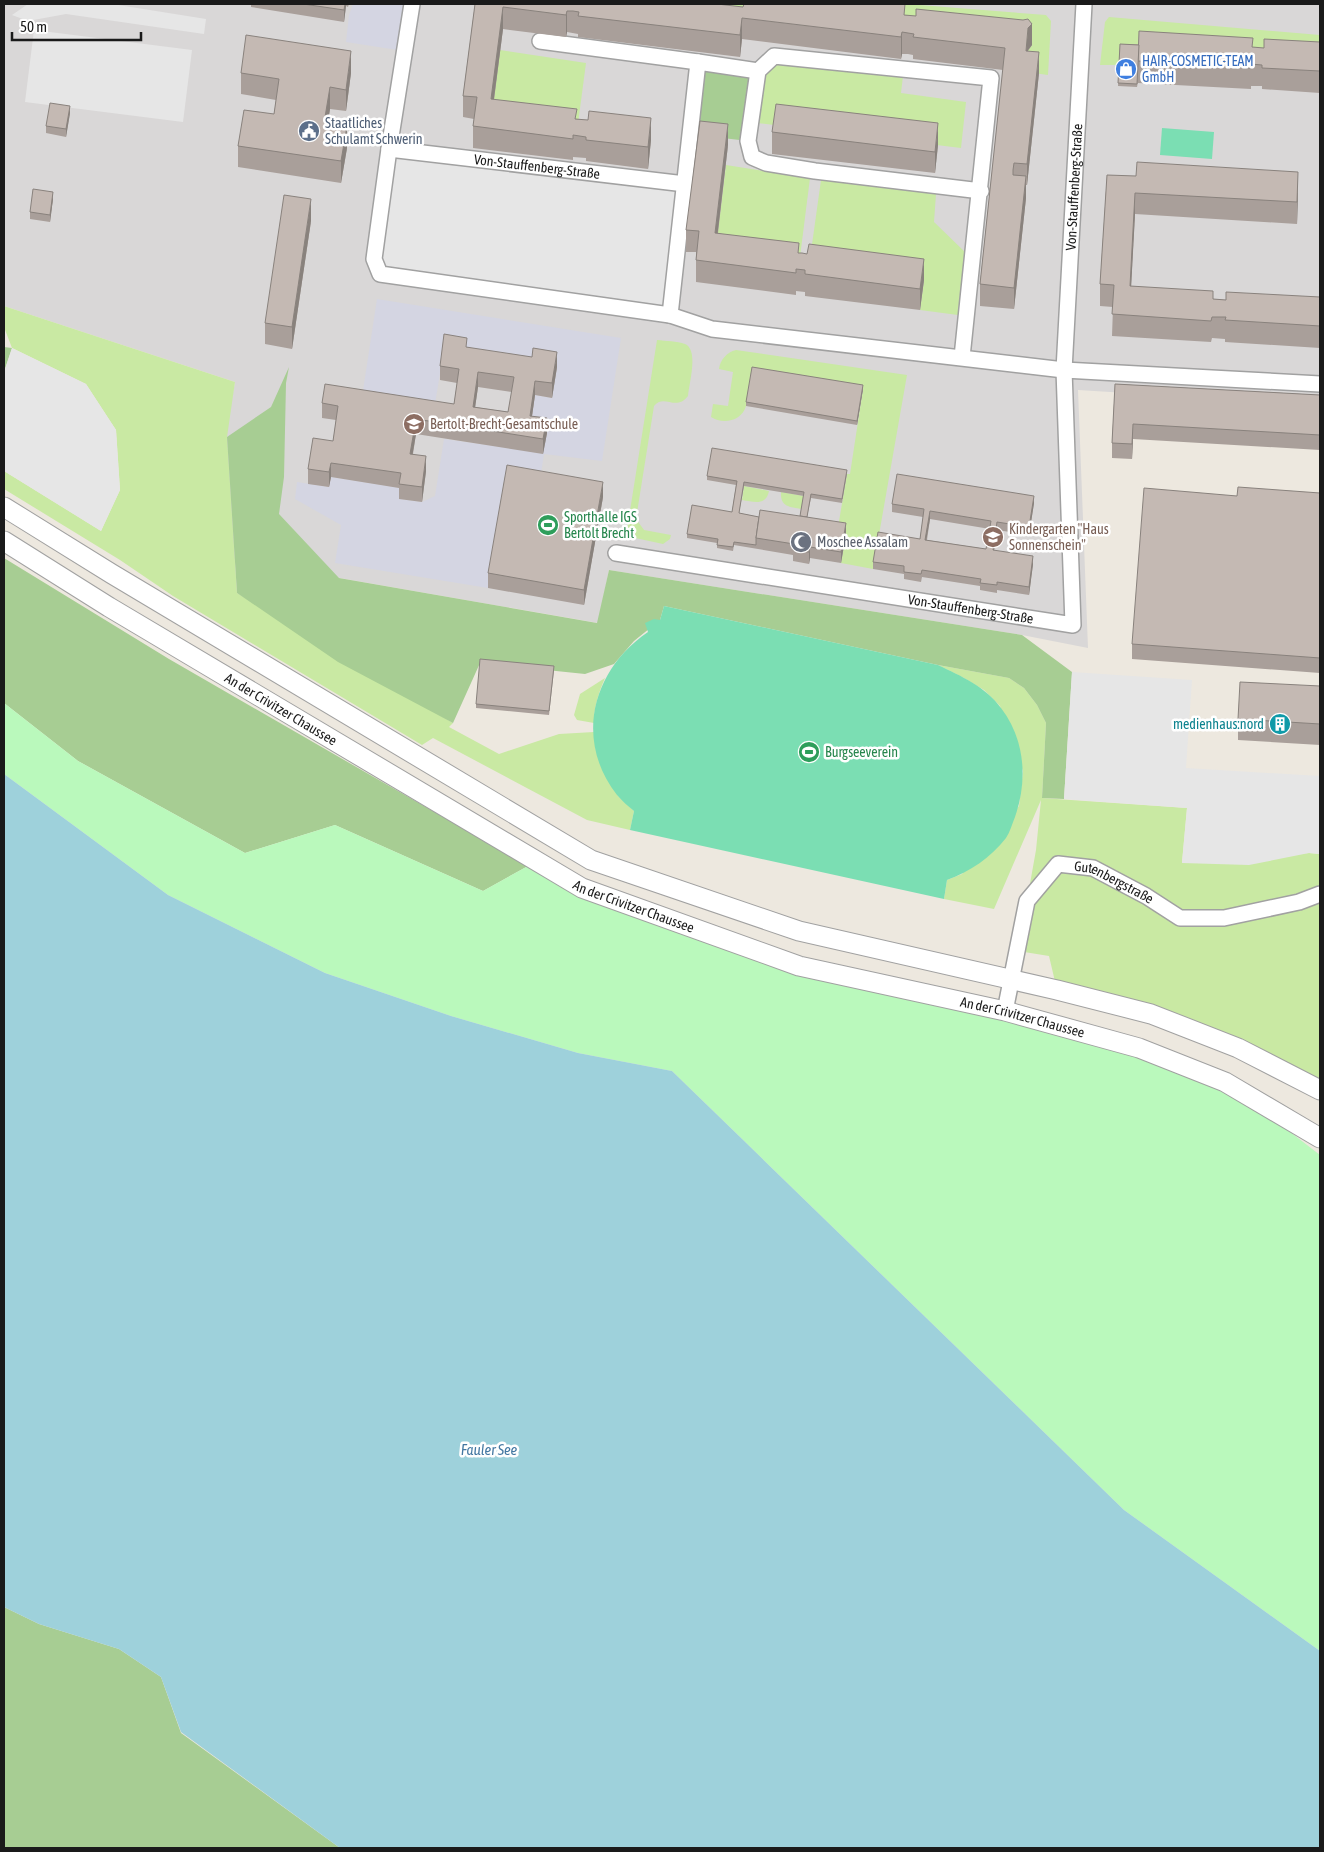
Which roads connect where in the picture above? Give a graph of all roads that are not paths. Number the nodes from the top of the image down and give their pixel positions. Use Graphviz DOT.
graph roads {
  1 [pos="412,4"];
  2 [pos="1084,4"];
  3 [pos="540,40"];
  4 [pos="698,62"];
  5 [pos="758,71"];
  6 [pos="389,149"];
  7 [pos="685,184"];
  8 [pos="981,191"];
  9 [pos="670,314"];
  10 [pos="962,357"];
  11 [pos="1064,370"];
  12 [pos="1320,384"];
  13 [pos="4,507"];
  14 [pos="4,542"];
  15 [pos="616,553"];
  16 [pos="1320,894"];
  17 [pos="1012,979"];
  18 [pos="1005,1011"];
  19 [pos="1320,1090"];
  20 [pos="1320,1138"];
  1 -- 6 [label="street"];
  2 -- 11 [label="street, Von-Stauffenberg-Straße"];
  3 -- 4 [label="street"];
  4 -- 5 [label="street"];
  4 -- 7 [label="street"];
  5 -- 8 [label="street"];
  5 -- 8 [label="street"];
  6 -- 7 [label="street, Von-Stauffenberg-Straße"];
  6 -- 9 [label="street"];
  7 -- 9 [label="street"];
  8 -- 10 [label="street"];
  9 -- 10 [label="street"];
  10 -- 11 [label="street"];
  11 -- 12 [label="street"];
  11 -- 15 [label="street, Von-Stauffenberg-Straße"];
  13 -- 17 [label="street, An der Crivitzer Chaussee"];
  14 -- 18 [label="street, An der Crivitzer Chaussee"];
  16 -- 17 [label="street, Gutenbergstraße"];
  17 -- 18 [label="street, Gutenbergstraße"];
  17 -- 19 [label="street, An der Crivitzer Chaussee"];
  18 -- 20 [label="street, An der Crivitzer Chaussee"];
}
